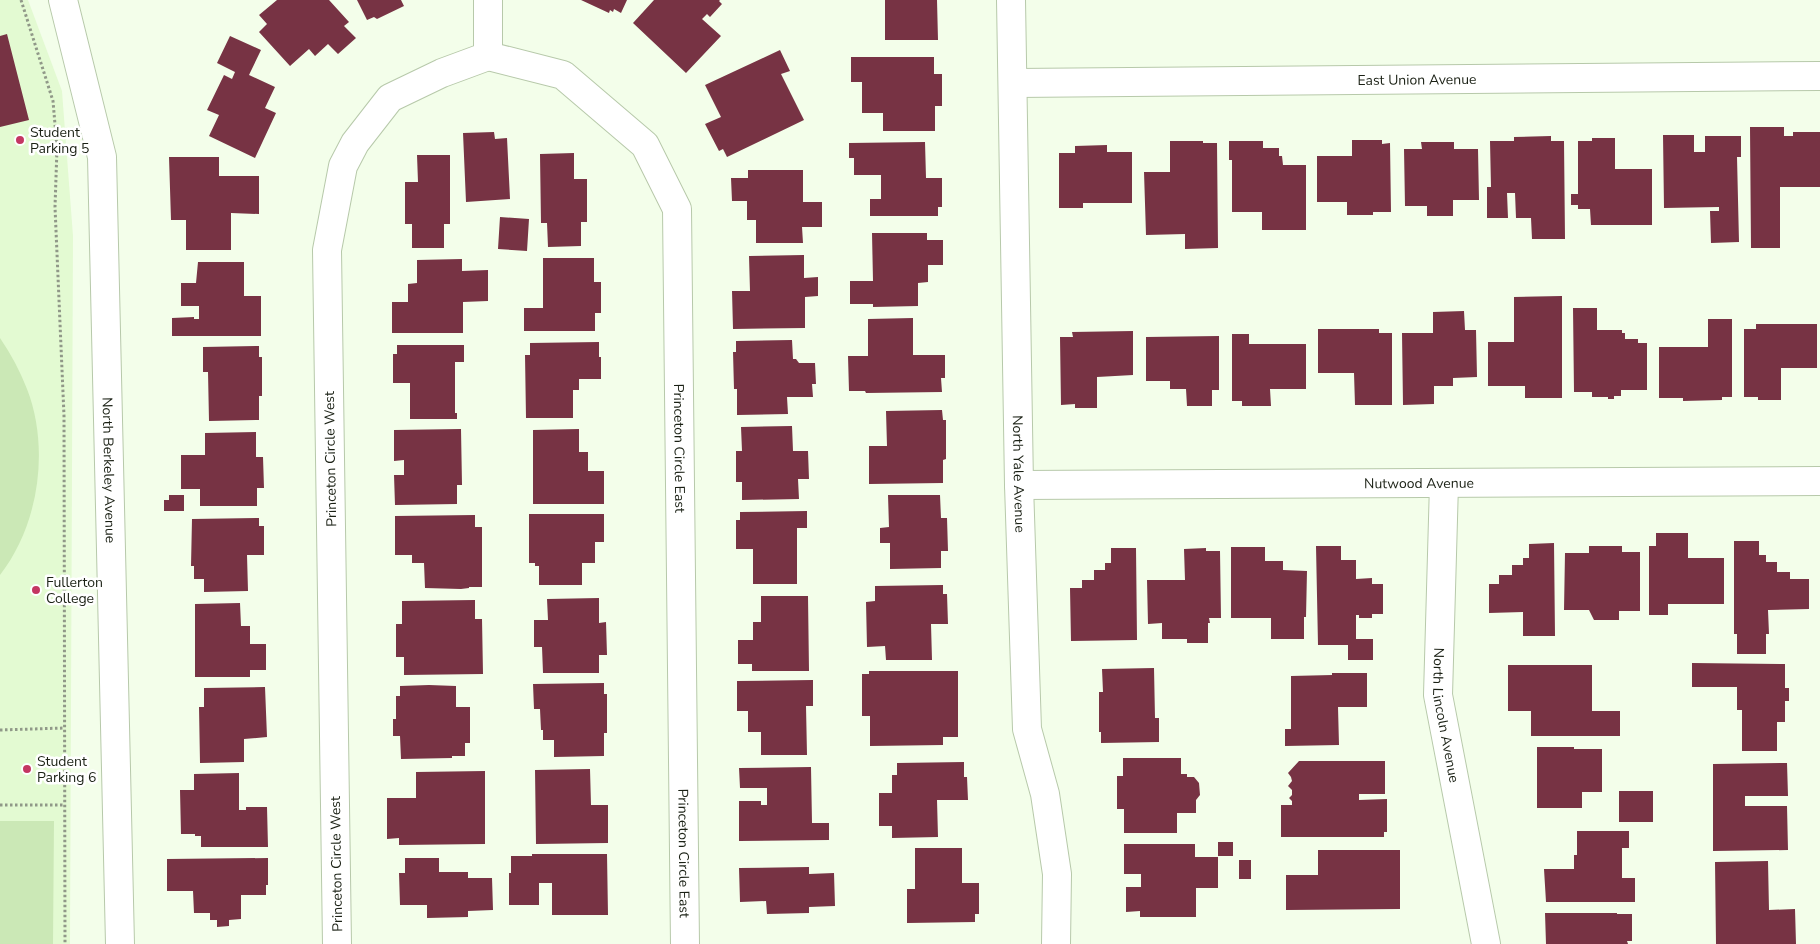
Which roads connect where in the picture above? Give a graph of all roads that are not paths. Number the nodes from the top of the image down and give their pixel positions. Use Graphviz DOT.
graph roads {
  1 [pos="63,0"];
  2 [pos="488,0"];
  3 [pos="1012,0"];
  4 [pos="488,56"];
  5 [pos="1820,76"];
  6 [pos="1013,83"];
  7 [pos="1820,481"];
  8 [pos="1444,484"];
  9 [pos="1019,485"];
  10 [pos="120,944"];
  11 [pos="337,944"];
  12 [pos="685,944"];
  13 [pos="1056,944"];
  14 [pos="1486,944"];
  1 -- 10 [label="street, North Berkeley Avenue"];
  2 -- 4 [label="street"];
  3 -- 6 [label="street, North Yale Avenue"];
  4 -- 11 [label="street, Princeton Circle West"];
  4 -- 12 [label="street, Princeton Circle East"];
  5 -- 6 [label="street, East Union Avenue"];
  6 -- 9 [label="street, North Yale Avenue"];
  7 -- 8 [label="street, Nutwood Avenue"];
  8 -- 9 [label="street, Nutwood Avenue"];
  8 -- 14 [label="street, North Lincoln Avenue"];
  9 -- 13 [label="street, North Yale Avenue"];
}
